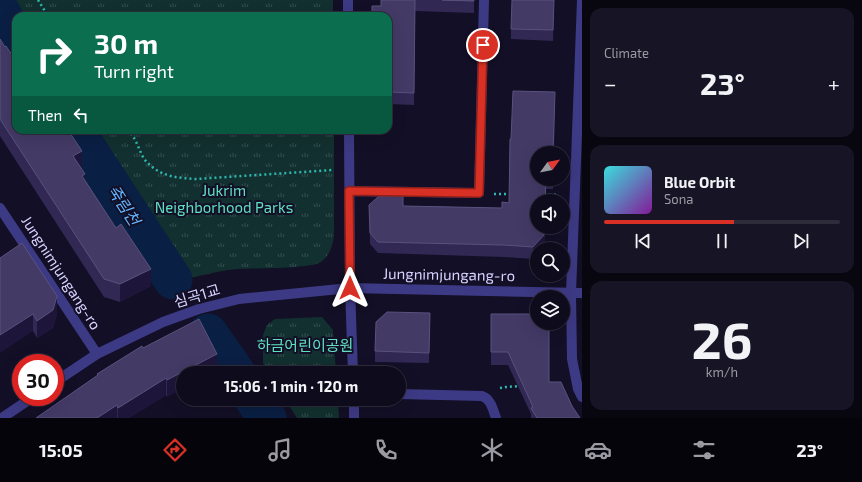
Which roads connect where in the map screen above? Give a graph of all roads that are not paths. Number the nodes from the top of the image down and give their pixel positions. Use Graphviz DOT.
graph roads {
  1 [pos="348,0"];
  2 [pos="484,0"];
  3 [pos="582,0"];
  4 [pos="348,12"];
  5 [pos="348,134"];
  6 [pos="349,191"];
  7 [pos="0,208"];
  8 [pos="350,288"];
  9 [pos="571,293"];
  10 [pos="582,293"];
  11 [pos="239,299"];
  12 [pos="163,322"];
  13 [pos="96,354"];
  14 [pos="353,366"];
  15 [pos="64,376"];
  16 [pos="406,394"];
  17 [pos="582,396"];
  18 [pos="20,406"];
  19 [pos="354,406"];
  20 [pos="2,418"];
  21 [pos="354,418"];
  22 [pos="496,418"];
  1 -- 4 [label="street"];
  2 -- 6 [label="street"];
  3 -- 9 [label="street"];
  5 -- 6 [label="street"];
  6 -- 8 [label="street"];
  7 -- 13 [label="street, Jungnimjungang-ro"];
  8 -- 9 [label="street, Jungnimjungang-ro"];
  8 -- 11 [label="street, Jungnimjungang-ro"];
  8 -- 14 [label="street"];
  9 -- 10 [label="street, Jungnimjungang-ro"];
  9 -- 17 [label="street"];
  11 -- 12 [label="street, 심곡1교"];
  12 -- 13 [label="street, Jungnimjungang-ro"];
  13 -- 15 [label="street, Jungnimjungang-ro"];
  16 -- 22 [label="street"];
  18 -- 20 [label="street"];
  19 -- 21 [label="street"];
}
